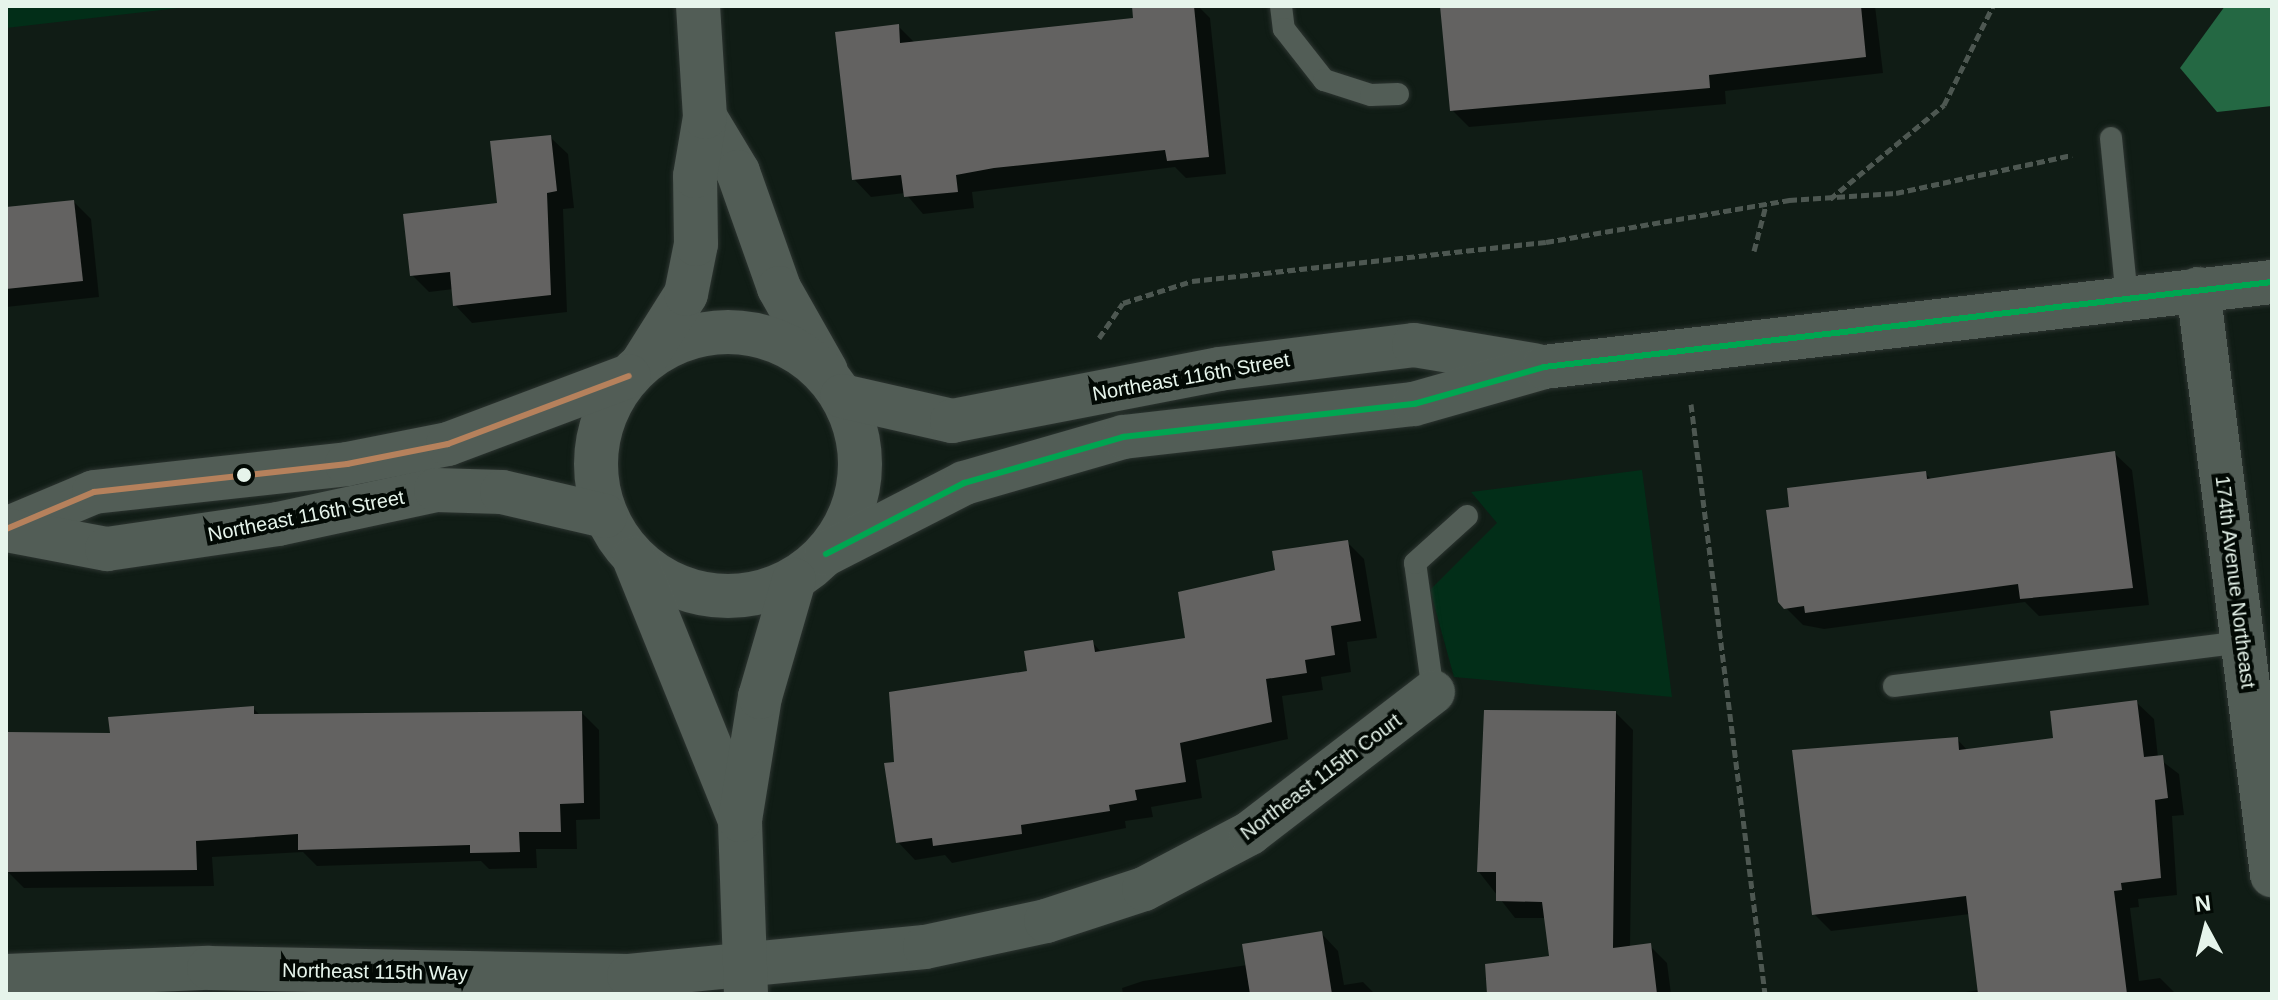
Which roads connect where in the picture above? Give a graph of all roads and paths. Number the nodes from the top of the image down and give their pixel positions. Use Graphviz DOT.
graph roads {
  1 [pos="698,6"];
  2 [pos="1281,6"];
  3 [pos="1993,6"];
  4 [pos="1398,94"];
  5 [pos="705,117"];
  6 [pos="2111,144"];
  7 [pos="1830,199"];
  8 [pos="1766,204"];
  9 [pos="1754,251"];
  10 [pos="2272,282"];
  11 [pos="2198,289"];
  12 [pos="2127,297"];
  13 [pos="1098,339"];
  14 [pos="1685,352"];
  15 [pos="1544,367"];
  16 [pos="635,370"];
  17 [pos="836,388"];
  18 [pos="605,516"];
  19 [pos="1467,516"];
  20 [pos="6,530"];
  21 [pos="634,558"];
  22 [pos="810,567"];
  23 [pos="2243,642"];
  24 [pos="1894,686"];
  25 [pos="1433,692"];
  26 [pos="740,820"];
  27 [pos="2272,875"];
  28 [pos="6,976"];
  29 [pos="744,980"];
  30 [pos="297,982"];
  31 [pos="1765,994"];
  1 -- 5 [label="street"];
  2 -- 4 [label="lane"];
  3 -- 7 [label="path"];
  5 -- 16 [label="street"];
  5 -- 17 [label="street"];
  6 -- 7 [label="path"];
  6 -- 12 [label="lane"];
  7 -- 8 [label="path"];
  8 -- 9 [label="path"];
  8 -- 13 [label="path"];
  10 -- 11 [label="street, Northeast 116th Street"];
  11 -- 12 [label="street, Northeast 116th Street"];
  11 -- 23 [label="street, 174th Avenue Northeast"];
  12 -- 14 [label="street, Northeast 116th Street"];
  14 -- 15 [label="street, Northeast 116th Street"];
  14 -- 31 [label="path"];
  15 -- 17 [label="street, Northeast 116th Street"];
  15 -- 22 [label="street, Northeast 116th Street"];
  16 -- 17 [label="street"];
  16 -- 18 [label="street"];
  16 -- 20 [label="street, Northeast 116th Street"];
  17 -- 22 [label="street"];
  18 -- 20 [label="street, Northeast 116th Street"];
  18 -- 21 [label="street"];
  19 -- 25 [label="lane"];
  21 -- 22 [label="street"];
  21 -- 26 [label="street"];
  22 -- 26 [label="street"];
  23 -- 24 [label="lane"];
  23 -- 27 [label="street, 174th Avenue Northeast"];
  25 -- 29 [label="street, Northeast 115th Court"];
  26 -- 29 [label="street"];
  28 -- 30 [label="street, Northeast 115th Way"];
  29 -- 30 [label="street, Northeast 115th Way"];
}
